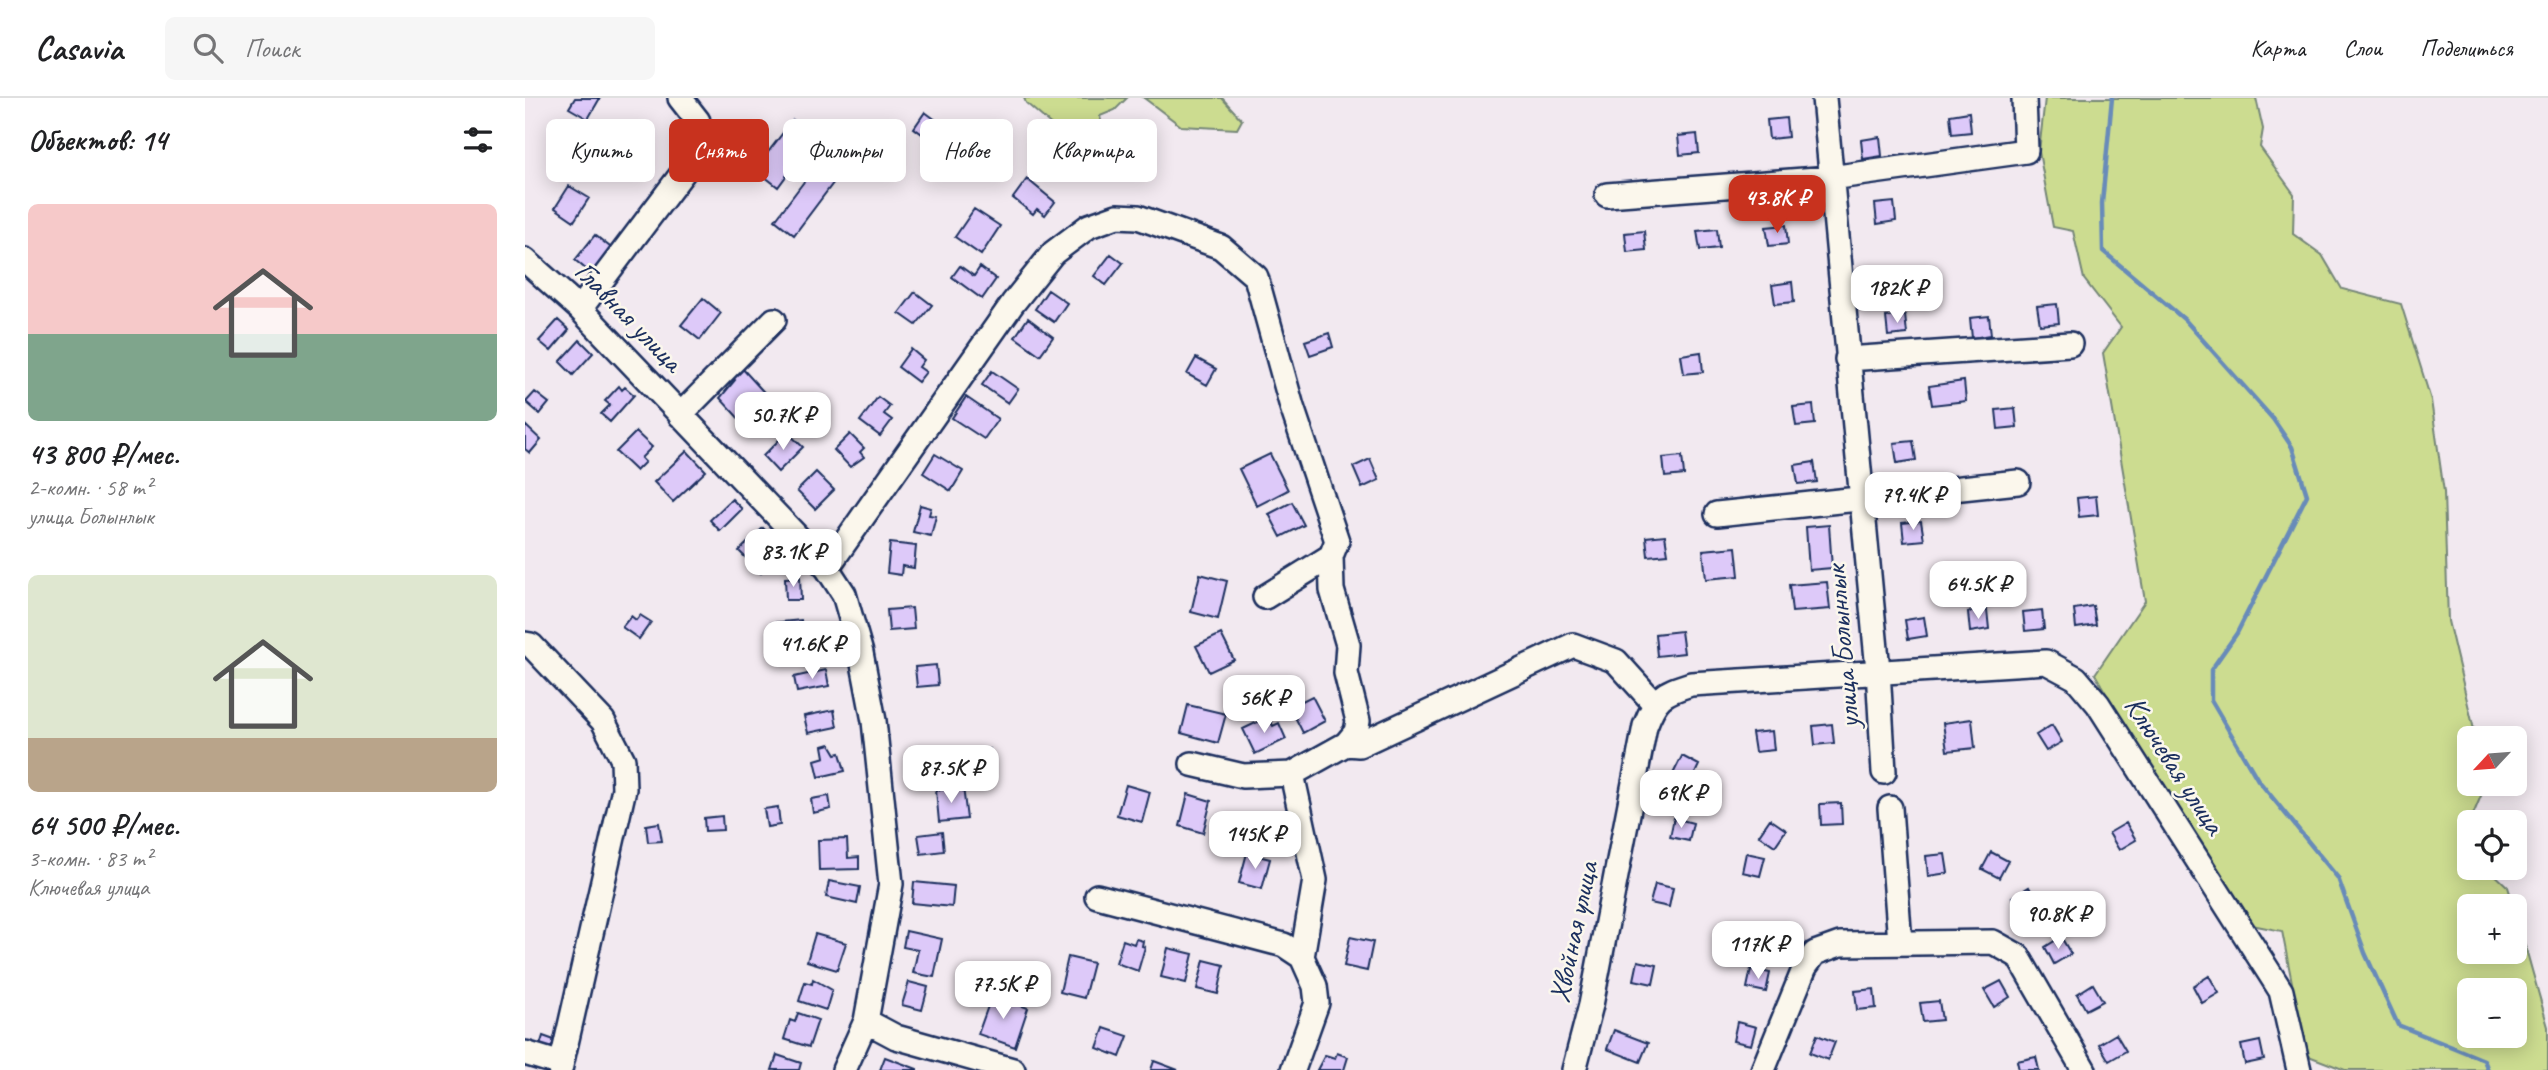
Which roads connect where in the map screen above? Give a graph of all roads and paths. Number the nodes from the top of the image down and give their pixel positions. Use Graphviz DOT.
graph roads {
  1 [pos="680,98"];
  2 [pos="1824,98"];
  3 [pos="2024,98"];
  4 [pos="1830,178"];
  5 [pos="1607,195"];
  6 [pos="525,260"];
  7 [pos="580,309"];
  8 [pos="774,320"];
  9 [pos="2070,344"];
  10 [pos="1847,359"];
  11 [pos="680,415"];
  12 [pos="2018,482"];
  13 [pos="1859,498"];
  14 [pos="1717,514"];
  15 [pos="1331,556"];
  16 [pos="827,568"];
  17 [pos="1265,597"];
  18 [pos="525,644"];
  19 [pos="1878,670"];
  20 [pos="1654,703"];
  21 [pos="1346,744"];
  22 [pos="1192,764"];
  23 [pos="1884,772"];
  24 [pos="1292,774"];
  25 [pos="1890,808"];
  26 [pos="1097,896"];
  27 [pos="1900,943"];
  28 [pos="1302,957"];
  29 [pos="866,1021"];
  30 [pos="525,1053"];
  31 [pos="560,1067"];
  32 [pos="844,1070"];
  33 [pos="1013,1070"];
  34 [pos="1293,1070"];
  35 [pos="1574,1070"];
  36 [pos="1763,1070"];
  37 [pos="2084,1070"];
  38 [pos="2299,1070"];
  1 -- 7 [label="street"];
  2 -- 4 [label="street, улица Болынлык"];
  3 -- 4 [label="street"];
  4 -- 5 [label="street"];
  4 -- 10 [label="street, улица Болынлык"];
  6 -- 7 [label="street, Главная улица"];
  7 -- 11 [label="street, Главная улица"];
  8 -- 11 [label="street"];
  9 -- 10 [label="street"];
  10 -- 13 [label="street, улица Болынлык"];
  11 -- 16 [label="street, Главная улица"];
  12 -- 13 [label="street"];
  13 -- 14 [label="street"];
  13 -- 19 [label="street, улица Болынлык"];
  15 -- 16 [label="street"];
  15 -- 17 [label="street"];
  15 -- 21 [label="street"];
  16 -- 29 [label="street, Главная улица"];
  18 -- 31 [label="street"];
  19 -- 20 [label="street"];
  19 -- 23 [label="street, улица Болынлык"];
  19 -- 38 [label="street, Ключевая улица"];
  20 -- 21 [label="street"];
  20 -- 35 [label="street, Хвойная улица"];
  21 -- 24 [label="street"];
  22 -- 24 [label="street"];
  24 -- 28 [label="street"];
  25 -- 27 [label="street"];
  26 -- 28 [label="street"];
  27 -- 36 [label="street"];
  27 -- 37 [label="street"];
  28 -- 34 [label="street"];
  29 -- 32 [label="street, Главная улица"];
  29 -- 33 [label="street"];
  30 -- 31 [label="street"];
}
